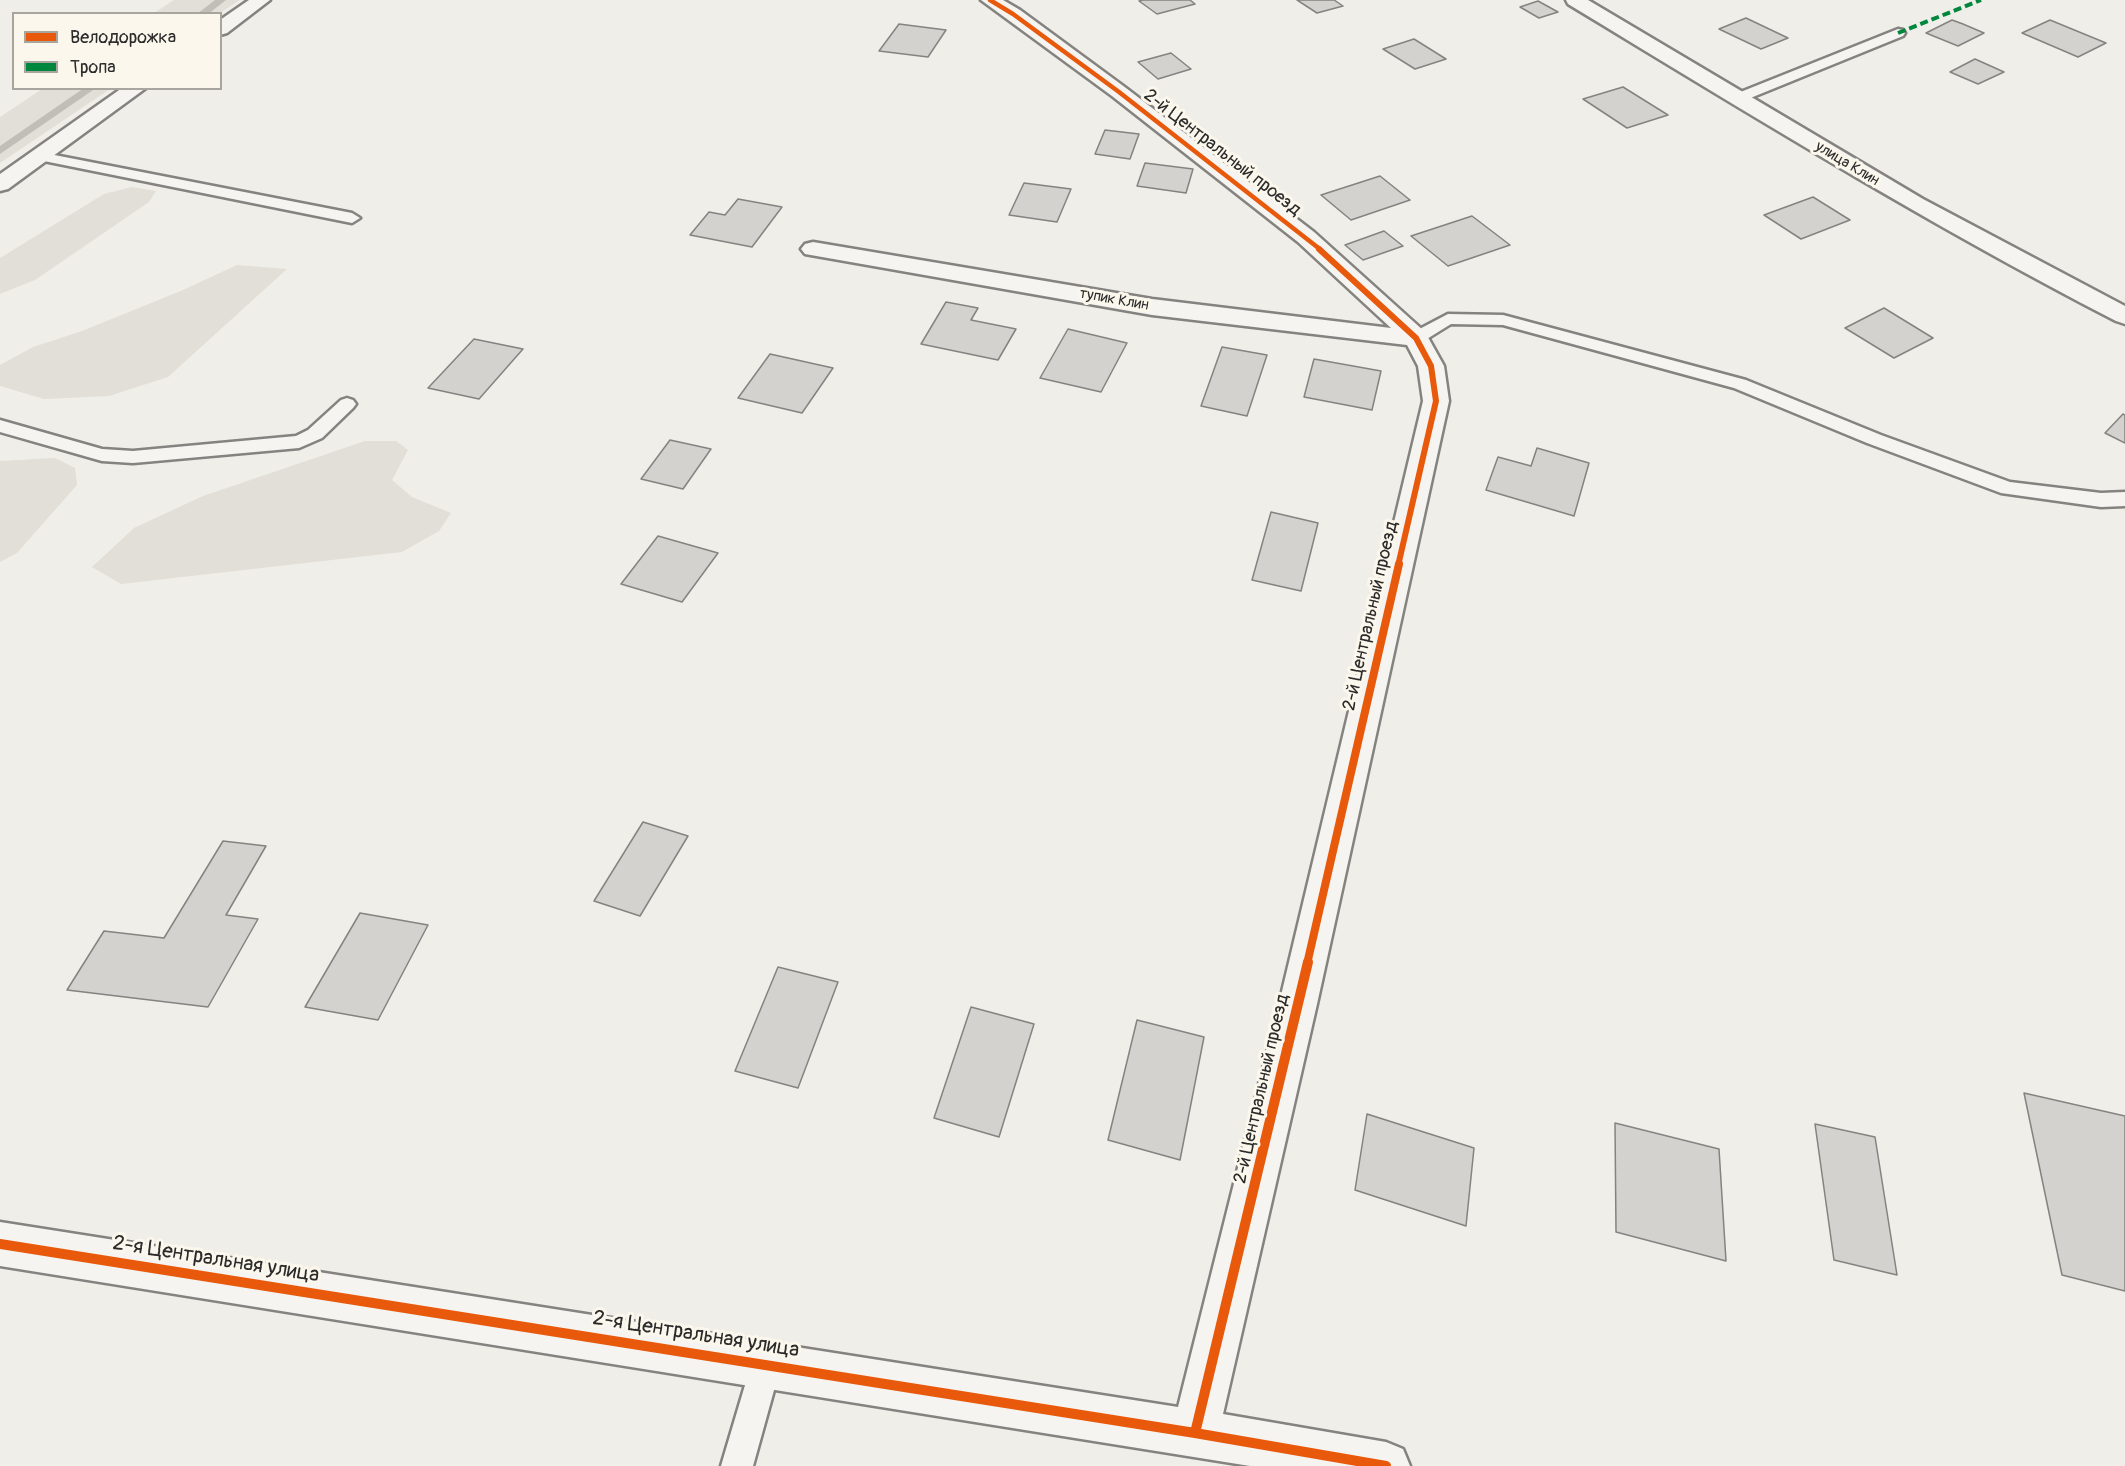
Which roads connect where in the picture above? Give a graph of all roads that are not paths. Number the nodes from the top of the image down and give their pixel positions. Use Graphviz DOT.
graph roads {
  1 [pos="261,0"];
  2 [pos="990,0"];
  3 [pos="1575,0"];
  4 [pos="222,28"];
  5 [pos="1898,33"];
  6 [pos="133,90"];
  7 [pos="1738,98"];
  8 [pos="39,156"];
  9 [pos="0,184"];
  10 [pos="352,218"];
  11 [pos="813,249"];
  12 [pos="2125,316"];
  13 [pos="1416,338"];
  14 [pos="347,404"];
  15 [pos="0,426"];
  16 [pos="2125,499"];
  17 [pos="0,1244"];
  18 [pos="766,1365"];
  19 [pos="1195,1432"];
  20 [pos="737,1466"];
  21 [pos="1386,1466"];
  1 -- 4 [label="street"];
  2 -- 13 [label="street, 2-й Центральный проезд"];
  3 -- 7 [label="street, улица Клин"];
  5 -- 7 [label="lane"];
  6 -- 8 [label="street"];
  7 -- 12 [label="street, улица Клин"];
  8 -- 9 [label="street"];
  8 -- 10 [label="lane"];
  11 -- 13 [label="street, тупик Клин"];
  13 -- 16 [label="lane"];
  13 -- 19 [label="street, 2-й Центральный проезд"];
  14 -- 15 [label="lane"];
  17 -- 18 [label="street, 2-я Центральная улица"];
  18 -- 19 [label="street, 2-я Центральная улица"];
  18 -- 20 [label="lane"];
  19 -- 21 [label="street, 2-я Центральная улица"];
}
